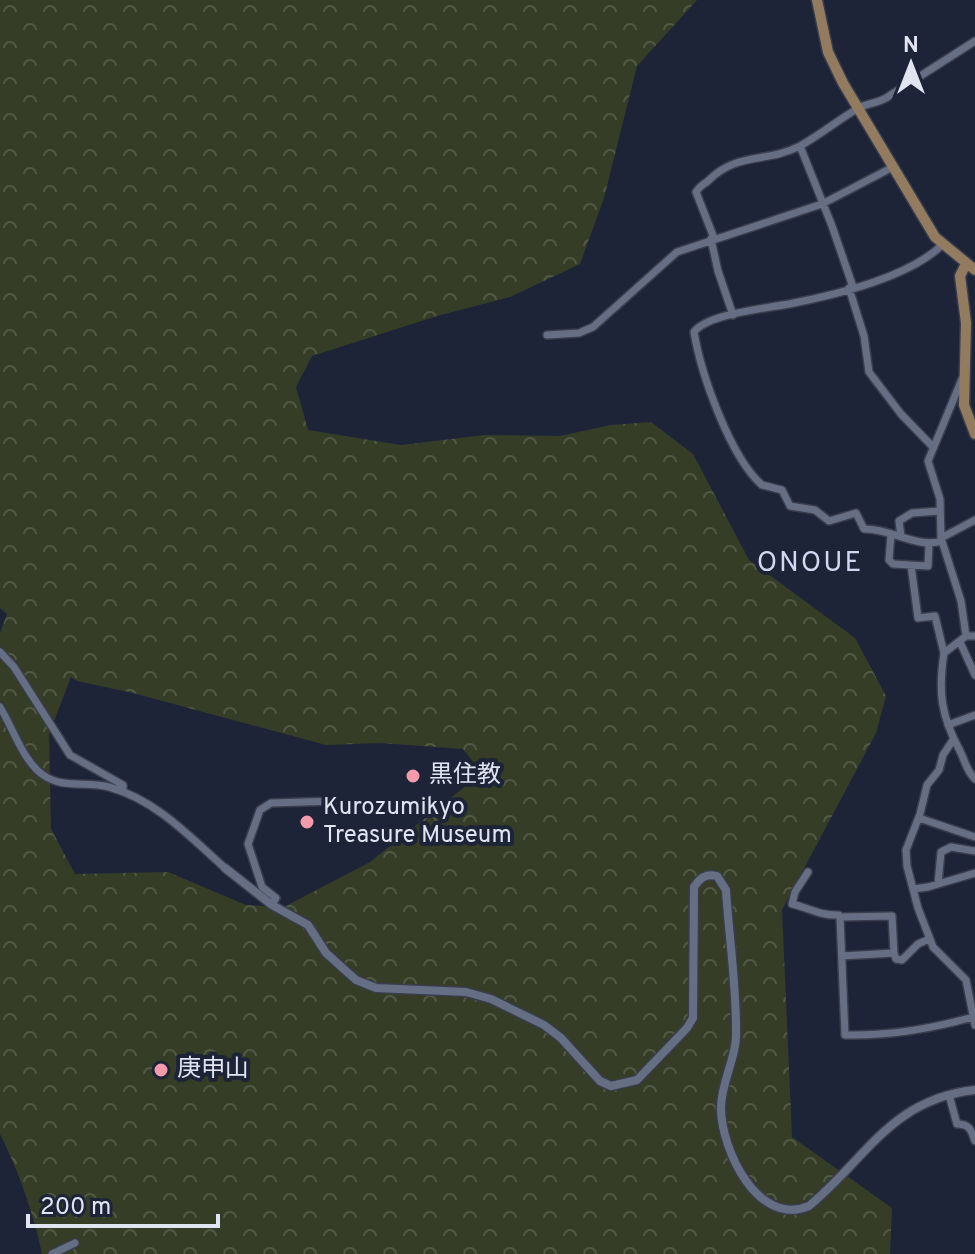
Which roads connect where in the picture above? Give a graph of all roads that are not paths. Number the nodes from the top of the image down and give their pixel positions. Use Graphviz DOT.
graph roads {
  1 [pos="817,0"];
  2 [pos="975,41"];
  3 [pos="860,107"];
  4 [pos="800,146"];
  5 [pos="893,167"];
  6 [pos="822,204"];
  7 [pos="713,238"];
  8 [pos="942,245"];
  9 [pos="970,267"];
  10 [pos="851,288"];
  11 [pos="733,315"];
  12 [pos="547,335"];
  13 [pos="963,377"];
  14 [pos="975,434"];
  15 [pos="933,447"];
  16 [pos="940,511"];
  17 [pos="975,520"];
  18 [pos="891,534"];
  19 [pos="901,536"];
  20 [pos="941,540"];
  21 [pos="929,545"];
  22 [pos="911,565"];
  23 [pos="967,638"];
  24 [pos="0,652"];
  25 [pos="944,653"];
  26 [pos="975,675"];
  27 [pos="0,707"];
  28 [pos="975,715"];
  29 [pos="948,725"];
  30 [pos="953,740"];
  31 [pos="975,779"];
  32 [pos="123,792"];
  33 [pos="337,801"];
  34 [pos="919,818"];
  35 [pos="975,837"];
  36 [pos="975,851"];
  37 [pos="225,868"];
  38 [pos="808,872"];
  39 [pos="975,873"];
  40 [pos="938,884"];
  41 [pos="913,889"];
  42 [pos="272,905"];
  43 [pos="840,917"];
  44 [pos="929,939"];
  45 [pos="894,953"];
  46 [pos="842,956"];
  47 [pos="975,973"];
  48 [pos="966,980"];
  49 [pos="974,1021"];
  50 [pos="975,1090"];
  51 [pos="949,1095"];
  52 [pos="975,1141"];
  53 [pos="75,1243"];
  54 [pos="52,1254"];
  1 -- 3 [label="main road"];
  2 -- 3 [label="street"];
  3 -- 4 [label="street"];
  3 -- 5 [label="main road"];
  4 -- 6 [label="street"];
  4 -- 7 [label="street"];
  5 -- 6 [label="street"];
  5 -- 8 [label="main road"];
  6 -- 7 [label="street"];
  6 -- 10 [label="street"];
  7 -- 11 [label="street"];
  7 -- 12 [label="street"];
  8 -- 9 [label="main road"];
  8 -- 10 [label="street"];
  9 -- 13 [label="main road"];
  10 -- 11 [label="street"];
  10 -- 15 [label="street"];
  11 -- 18 [label="street"];
  13 -- 14 [label="main road"];
  13 -- 15 [label="street"];
  15 -- 16 [label="street"];
  16 -- 19 [label="street"];
  16 -- 20 [label="street"];
  17 -- 20 [label="street"];
  18 -- 19 [label="street"];
  18 -- 22 [label="street"];
  19 -- 21 [label="street"];
  20 -- 21 [label="street"];
  20 -- 23 [label="street"];
  21 -- 22 [label="street"];
  22 -- 25 [label="street"];
  23 -- 25 [label="street"];
  23 -- 26 [label="street"];
  24 -- 32 [label="street"];
  25 -- 29 [label="street"];
  27 -- 32 [label="street"];
  28 -- 29 [label="street"];
  29 -- 30 [label="street"];
  30 -- 31 [label="street"];
  30 -- 34 [label="street"];
  32 -- 37 [label="street"];
  33 -- 42 [label="street"];
  34 -- 35 [label="street"];
  34 -- 41 [label="street"];
  36 -- 40 [label="street"];
  37 -- 42 [label="street"];
  38 -- 43 [label="street"];
  39 -- 40 [label="street"];
  40 -- 41 [label="street"];
  41 -- 44 [label="street"];
  42 -- 51 [label="street"];
  43 -- 45 [label="street"];
  43 -- 46 [label="street"];
  44 -- 45 [label="street"];
  44 -- 48 [label="street"];
  45 -- 46 [label="street"];
  46 -- 49 [label="street"];
  47 -- 48 [label="street"];
  48 -- 49 [label="street"];
  50 -- 51 [label="street"];
  51 -- 52 [label="street"];
  53 -- 54 [label="street"];
}
